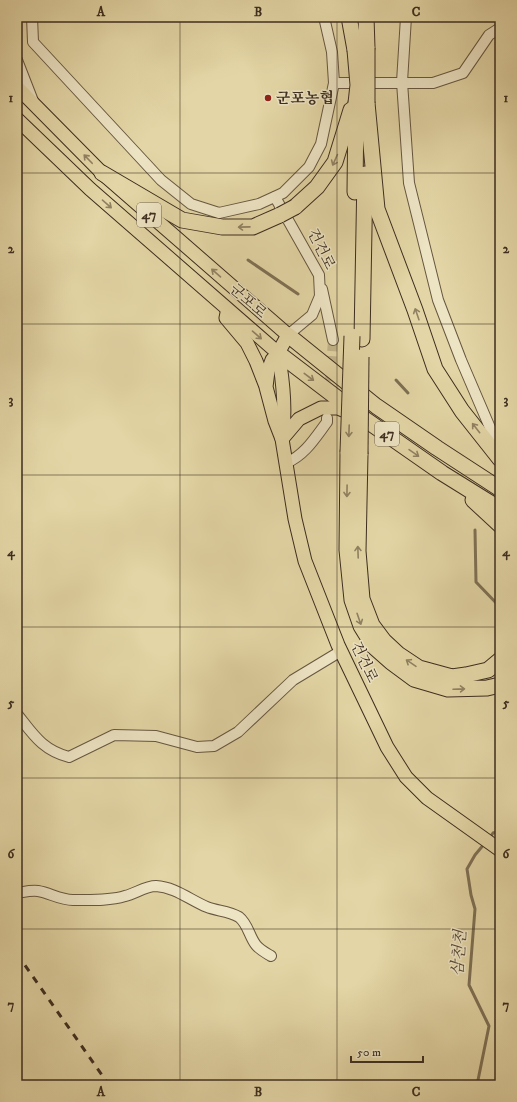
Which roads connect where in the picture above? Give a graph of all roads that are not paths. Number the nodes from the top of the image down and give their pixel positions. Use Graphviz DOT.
graph roads {
  1 [pos="32,17"];
  2 [pos="324,17"];
  3 [pos="349,17"];
  4 [pos="366,17"];
  5 [pos="406,17"];
  6 [pos="500,28"];
  7 [pos="361,49"];
  8 [pos="17,60"];
  9 [pos="402,82"];
  10 [pos="334,83"];
  11 [pos="358,85"];
  12 [pos="17,87"];
  13 [pos="362,103"];
  14 [pos="35,105"];
  15 [pos="17,119"];
  16 [pos="102,173"];
  17 [pos="275,197"];
  18 [pos="319,275"];
  19 [pos="228,310"];
  20 [pos="288,335"];
  21 [pos="332,340"];
  22 [pos="278,353"];
  23 [pos="266,387"];
  24 [pos="327,418"];
  25 [pos="366,420"];
  26 [pos="282,440"];
  27 [pos="500,451"];
  28 [pos="354,453"];
  29 [pos="500,459"];
  30 [pos="286,463"];
  31 [pos="442,473"];
  32 [pos="500,489"];
  33 [pos="500,509"];
  34 [pos="500,525"];
  35 [pos="341,651"];
  36 [pos="500,660"];
  37 [pos="500,685"];
  38 [pos="17,714"];
  39 [pos="490,843"];
  40 [pos="17,893"];
  41 [pos="271,956"];
  1 -- 17 [label="street"];
  2 -- 10 [label="street"];
  3 -- 7 [label="highway"];
  4 -- 7 [label="highway"];
  5 -- 9 [label="street"];
  6 -- 9 [label="street"];
  7 -- 11 [label="highway, bridge"];
  7 -- 13 [label="highway, bridge"];
  8 -- 14 [label="street"];
  9 -- 10 [label="street"];
  9 -- 27 [label="street"];
  10 -- 17 [label="street"];
  11 -- 13 [label="highway, bridge"];
  11 -- 16 [label="highway, one-way, bridge"];
  12 -- 14 [label="main road, 군포로 / 47"];
  13 -- 28 [label="highway, bridge"];
  29 -- 13 [label="highway, one-way"];
  16 -- 14 [label="main road, 군포로 / 47, one-way"];
  15 -- 19 [label="main road, 군포로 / 47, one-way"];
  20 -- 16 [label="main road, 군포로 / 47, one-way"];
  17 -- 18 [label="street, 건건로"];
  18 -- 20 [label="street, 건건로"];
  18 -- 21 [label="street"];
  19 -- 22 [label="main road, 군포로 / 47, one-way"];
  19 -- 23 [label="main road"];
  20 -- 22 [label="main road, 건건로"];
  20 -- 32 [label="highway, 군포로 / 47"];
  22 -- 23 [label="main road, 건건로"];
  22 -- 25 [label="highway, 군포로 / 47, one-way"];
  22 -- 26 [label="main road, 건건로"];
  23 -- 26 [label="main road, 건건로"];
  24 -- 30 [label="street"];
  25 -- 26 [label="main road"];
  25 -- 31 [label="highway, 군포로 / 47, one-way"];
  26 -- 30 [label="main road, 건건로"];
  36 -- 28 [label="highway, one-way"];
  28 -- 37 [label="highway, one-way"];
  30 -- 35 [label="main road, 건건로"];
  31 -- 33 [label="highway, 군포로 / 47"];
  31 -- 34 [label="highway"];
  35 -- 38 [label="street"];
  35 -- 39 [label="main road, 건건로"];
  40 -- 41 [label="street"];
}
